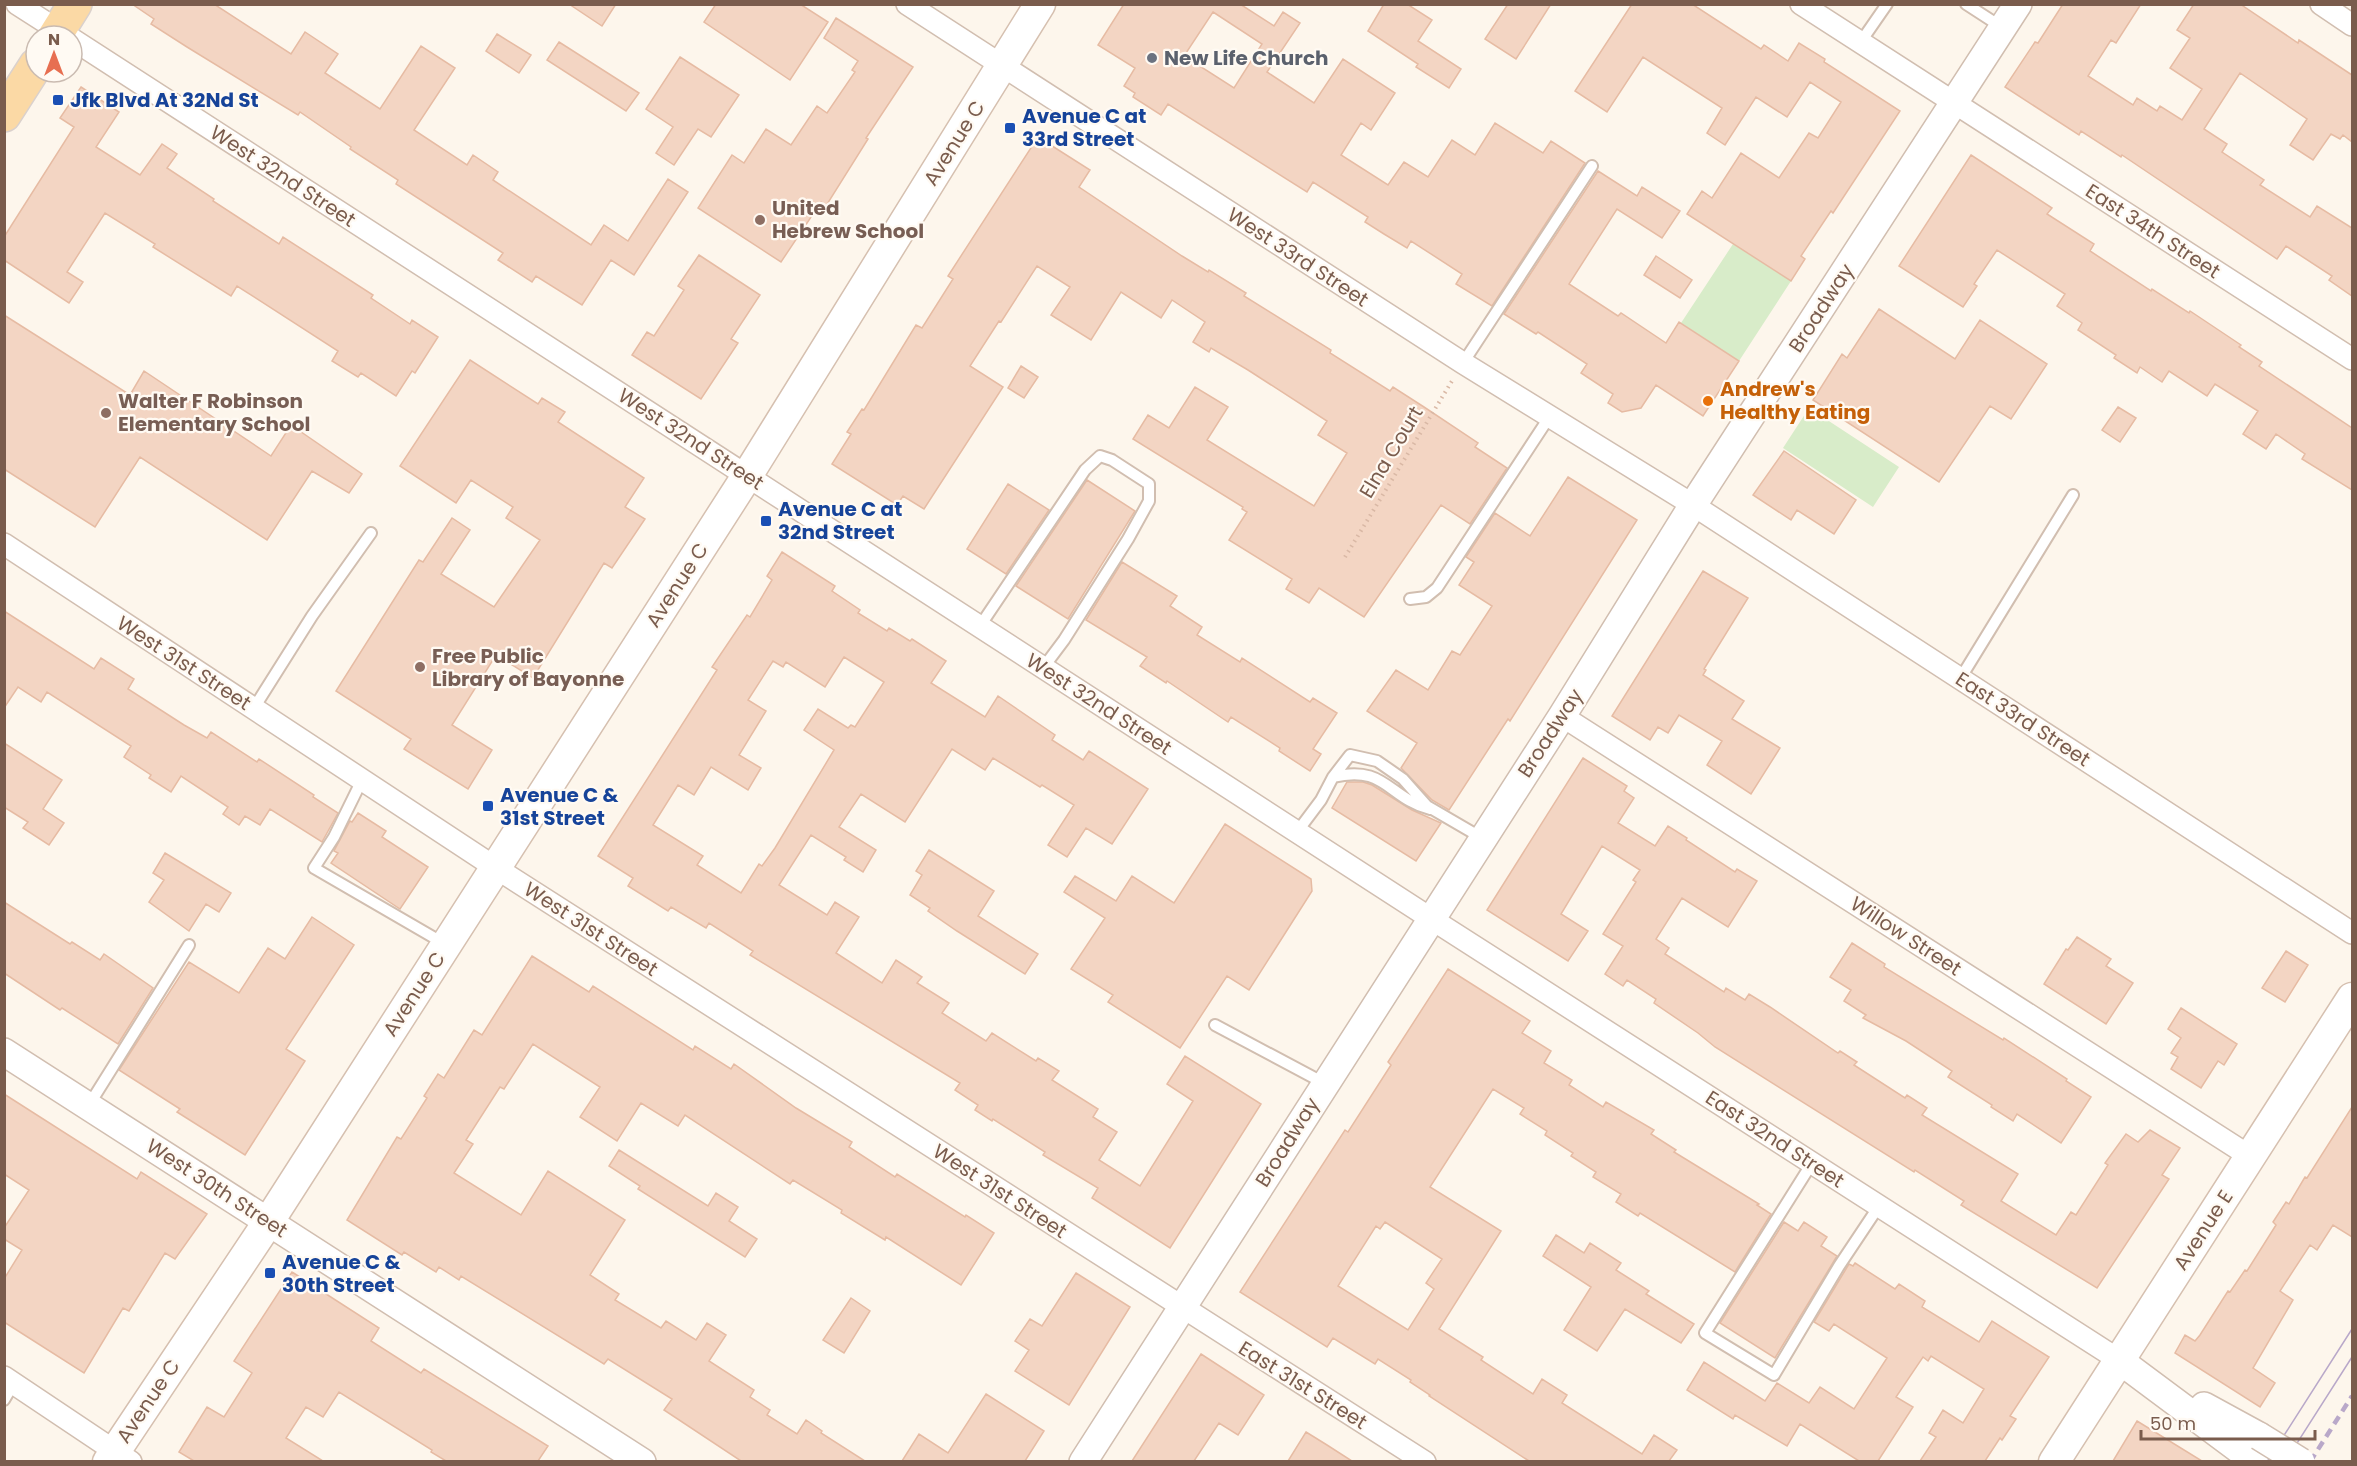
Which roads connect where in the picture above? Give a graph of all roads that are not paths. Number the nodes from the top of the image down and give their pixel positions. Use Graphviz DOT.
graph roads {
  1 [pos="17,4"];
  2 [pos="907,4"];
  3 [pos="1040,4"];
  4 [pos="1801,4"];
  5 [pos="1887,4"];
  6 [pos="1966,4"];
  7 [pos="2018,4"];
  8 [pos="2321,4"];
  9 [pos="55,24"];
  10 [pos="2352,25"];
  11 [pos="2003,28"];
  12 [pos="84,41"];
  13 [pos="1860,43"];
  14 [pos="1002,66"];
  15 [pos="24,84"];
  16 [pos="1954,102"];
  17 [pos="4,115"];
  18 [pos="1593,166"];
  19 [pos="2352,359"];
  20 [pos="1463,363"];
  21 [pos="1550,416"];
  22 [pos="747,476"];
  23 [pos="2073,495"];
  24 [pos="1693,505"];
  25 [pos="371,533"];
  26 [pos="4,544"];
  27 [pos="1410,599"];
  28 [pos="980,626"];
  29 [pos="1043,668"];
  30 [pos="1960,679"];
  31 [pos="254,708"];
  32 [pos="1562,716"];
  33 [pos="1333,777"];
  34 [pos="362,780"];
  35 [pos="1433,810"];
  36 [pos="1297,832"];
  37 [pos="1482,838"];
  38 [pos="496,868"];
  39 [pos="1430,918"];
  40 [pos="2352,933"];
  41 [pos="189,945"];
  42 [pos="446,945"];
  43 [pos="2352,998"];
  44 [pos="1215,1025"];
  45 [pos="4,1052"];
  46 [pos="1324,1084"];
  47 [pos="89,1106"];
  48 [pos="2251,1157"];
  49 [pos="1812,1163"];
  50 [pos="1879,1206"];
  51 [pos="269,1221"];
  52 [pos="1181,1308"];
  53 [pos="2119,1360"];
  54 [pos="8,1387"];
  55 [pos="2255,1452"];
  56 [pos="118,1458"];
  57 [pos="642,1461"];
  58 [pos="1083,1461"];
  59 [pos="1425,1461"];
  60 [pos="2054,1461"];
  61 [pos="2301,1461"];
  1 -- 9 [label="street, West 32nd Street"];
  2 -- 14 [label="street, West 33rd Street"];
  3 -- 14 [label="main road, Avenue C"];
  4 -- 13 [label="street, East 34th Street"];
  5 -- 13 [label="lane"];
  6 -- 11 [label="lane"];
  7 -- 11 [label="street, Broadway"];
  8 -- 10 [label="street"];
  11 -- 16 [label="street, Broadway"];
  12 -- 22 [label="street, West 32nd Street"];
  13 -- 16 [label="street, East 34th Street"];
  14 -- 20 [label="street, West 33rd Street"];
  14 -- 22 [label="main road, Avenue C"];
  15 -- 17 [label="main road"];
  16 -- 19 [label="street, East 34th Street"];
  16 -- 24 [label="street, Broadway"];
  18 -- 20 [label="lane"];
  20 -- 21 [label="street, West 33rd Street"];
  21 -- 24 [label="street, West 33rd Street"];
  21 -- 27 [label="lane"];
  22 -- 28 [label="street, West 32nd Street"];
  22 -- 38 [label="main road, Avenue C"];
  23 -- 30 [label="lane"];
  24 -- 30 [label="street, East 33rd Street"];
  24 -- 32 [label="street, Broadway"];
  25 -- 31 [label="lane"];
  26 -- 31 [label="street, West 31st Street"];
  28 -- 29 [label="street, West 32nd Street"];
  28 -- 29 [label="lane"];
  29 -- 36 [label="street, West 32nd Street"];
  30 -- 40 [label="street, East 33rd Street"];
  31 -- 34 [label="street, West 31st Street"];
  32 -- 37 [label="street, Broadway"];
  32 -- 48 [label="street, Willow Street"];
  33 -- 35 [label="lane"];
  33 -- 35 [label="lane"];
  33 -- 36 [label="lane"];
  34 -- 38 [label="street, West 31st Street"];
  34 -- 42 [label="lane"];
  35 -- 37 [label="lane"];
  36 -- 39 [label="street, West 32nd Street"];
  37 -- 39 [label="street, Broadway"];
  38 -- 42 [label="main road, Avenue C"];
  38 -- 52 [label="street, West 31st Street"];
  39 -- 46 [label="street, Broadway"];
  39 -- 49 [label="street, East 32nd Street"];
  41 -- 47 [label="lane"];
  42 -- 51 [label="main road, Avenue C"];
  43 -- 48 [label="main road, Avenue E"];
  44 -- 46 [label="lane"];
  45 -- 47 [label="street, West 30th Street"];
  46 -- 52 [label="street, Broadway"];
  47 -- 51 [label="street, West 30th Street"];
  48 -- 53 [label="main road, Avenue E"];
  49 -- 50 [label="street, East 32nd Street"];
  49 -- 50 [label="lane"];
  50 -- 53 [label="street, East 32nd Street"];
  51 -- 56 [label="main road, Avenue C"];
  51 -- 57 [label="street, West 30th Street"];
  52 -- 58 [label="street, Broadway"];
  52 -- 59 [label="street, East 31st Street"];
  53 -- 55 [label="street, East 32nd Street"];
  53 -- 60 [label="main road, Avenue E"];
  54 -- 56 [label="street"];
  55 -- 61 [label="street, East 32nd Street, bridge"];
}
